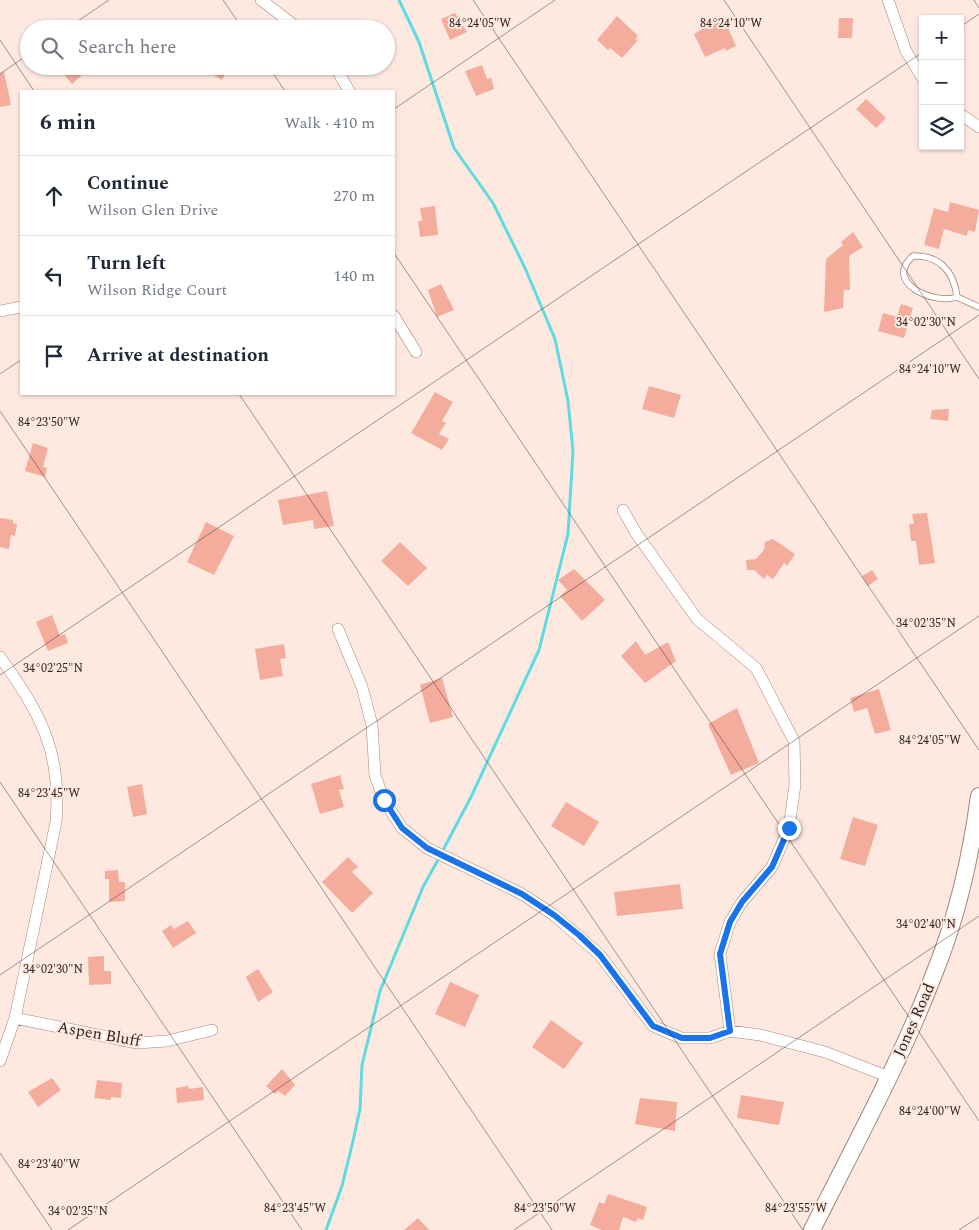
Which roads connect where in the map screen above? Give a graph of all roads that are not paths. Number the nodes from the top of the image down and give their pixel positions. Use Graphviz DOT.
graph roads {
  1 [pos="261,0"];
  2 [pos="888,0"];
  3 [pos="287,20"];
  4 [pos="919,72"];
  5 [pos="340,75"];
  6 [pos="348,90"];
  7 [pos="964,117"];
  8 [pos="979,127"];
  9 [pos="957,297"];
  10 [pos="20,307"];
  11 [pos="979,307"];
  12 [pos="0,312"];
  13 [pos="395,318"];
  14 [pos="416,352"];
  15 [pos="623,510"];
  16 [pos="338,629"];
  17 [pos="0,657"];
  18 [pos="979,796"];
  19 [pos="15,1018"];
  20 [pos="212,1030"];
  21 [pos="730,1031"];
  22 [pos="0,1061"];
  23 [pos="888,1077"];
  24 [pos="812,1230"];
  1 -- 3 [label="street"];
  2 -- 4 [label="street"];
  5 -- 6 [label="street"];
  7 -- 8 [label="street"];
  9 -- 9 [label="lane"];
  9 -- 11 [label="lane"];
  10 -- 12 [label="street"];
  13 -- 14 [label="street"];
  15 -- 21 [label="street"];
  16 -- 21 [label="street"];
  17 -- 19 [label="street"];
  18 -- 23 [label="street, Jones Road"];
  19 -- 20 [label="street, Aspen Bluff"];
  19 -- 22 [label="street"];
  21 -- 23 [label="street"];
  23 -- 24 [label="street, Jones Road"];
}
